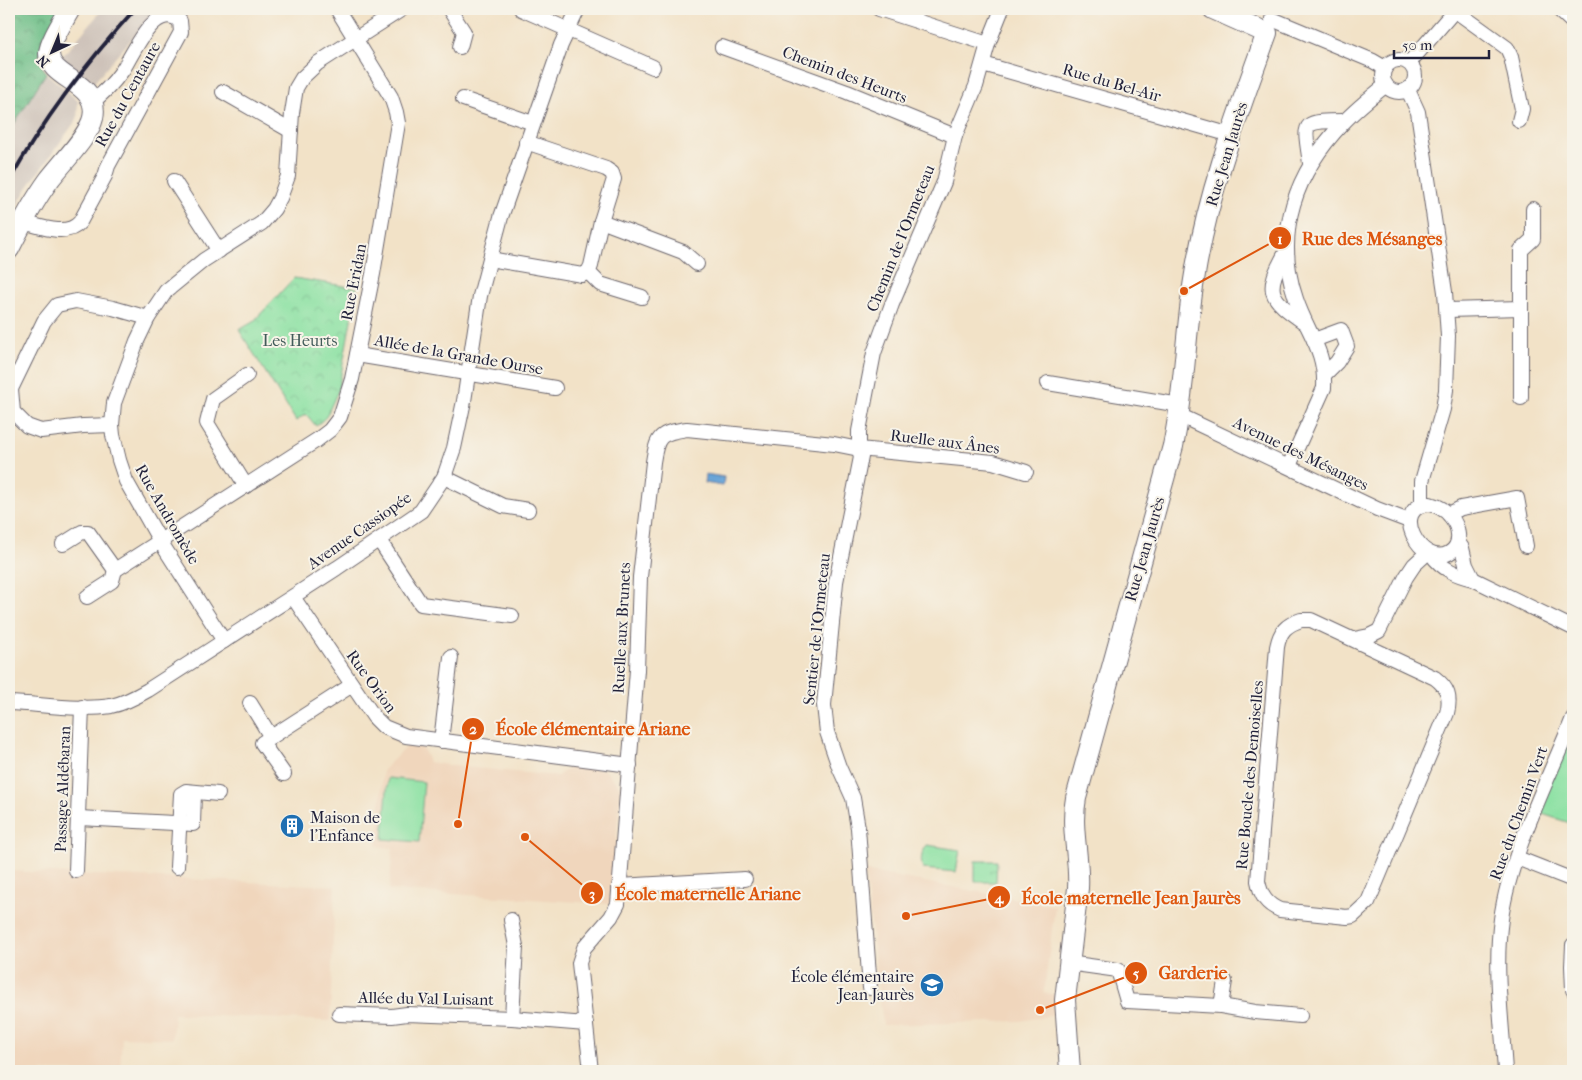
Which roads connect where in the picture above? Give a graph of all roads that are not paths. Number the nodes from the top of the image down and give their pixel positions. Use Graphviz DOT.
graph roads {
  1 [pos="70,9"];
  2 [pos="337,9"];
  3 [pos="402,9"];
  4 [pos="449,9"];
  5 [pos="521,9"];
  6 [pos="578,9"];
  7 [pos="879,9"];
  8 [pos="1002,9"];
  9 [pos="1214,9"];
  10 [pos="1454,9"];
  11 [pos="1558,9"];
  12 [pos="1272,20"];
  13 [pos="1573,23"];
  14 [pos="568,30"];
  15 [pos="355,39"];
  16 [pos="988,44"];
  17 [pos="460,47"];
  18 [pos="722,47"];
  19 [pos="1409,63"];
  20 [pos="983,64"];
  21 [pos="653,67"];
  22 [pos="1385,68"];
  23 [pos="1386,85"];
  24 [pos="1408,90"];
  25 [pos="223,92"];
  26 [pos="463,99"];
  27 [pos="92,102"];
  28 [pos="1519,120"];
  29 [pos="1344,121"];
  30 [pos="533,123"];
  31 [pos="291,131"];
  32 [pos="1231,135"];
  33 [pos="955,136"];
  34 [pos="526,142"];
  35 [pos="1310,163"];
  36 [pos="174,180"];
  37 [pos="1533,209"];
  38 [pos="601,221"];
  39 [pos="23,222"];
  40 [pos="9,249"];
  41 [pos="218,251"];
  42 [pos="1286,252"];
  43 [pos="490,259"];
  44 [pos="697,264"];
  45 [pos="588,272"];
  46 [pos="642,297"];
  47 [pos="1521,308"];
  48 [pos="1448,310"];
  49 [pos="148,318"];
  50 [pos="1306,323"];
  51 [pos="1314,340"];
  52 [pos="357,354"];
  53 [pos="468,373"];
  54 [pos="247,375"];
  55 [pos="1324,375"];
  56 [pos="1048,383"];
  57 [pos="555,388"];
  58 [pos="1521,398"];
  59 [pos="1180,410"];
  60 [pos="112,425"];
  61 [pos="859,449"];
  62 [pos="1289,466"];
  63 [pos="1026,472"];
  64 [pos="444,477"];
  65 [pos="246,486"];
  66 [pos="1422,505"];
  67 [pos="528,510"];
  68 [pos="1449,514"];
  69 [pos="1409,521"];
  70 [pos="379,540"];
  71 [pos="160,541"];
  72 [pos="1458,542"];
  73 [pos="63,544"];
  74 [pos="1526,546"];
  75 [pos="1429,554"];
  76 [pos="115,570"];
  77 [pos="1473,579"];
  78 [pos="87,597"];
  79 [pos="293,597"];
  80 [pos="512,616"];
  81 [pos="1573,628"];
  82 [pos="1379,630"];
  83 [pos="1354,639"];
  84 [pos="224,641"];
  85 [pos="1389,656"];
  86 [pos="451,657"];
  87 [pos="352,684"];
  88 [pos="9,702"];
  89 [pos="250,703"];
  90 [pos="82,707"];
  91 [pos="1573,718"];
  92 [pos="271,737"];
  93 [pos="441,741"];
  94 [pos="630,765"];
  95 [pos="284,774"];
  96 [pos="218,794"];
  97 [pos="79,818"];
  98 [pos="179,823"];
  99 [pos="1517,858"];
  100 [pos="177,868"];
  101 [pos="76,871"];
  102 [pos="745,879"];
  103 [pos="1573,880"];
  104 [pos="620,886"];
  105 [pos="511,920"];
  106 [pos="1573,945"];
  107 [pos="1068,963"];
  108 [pos="1225,981"];
  109 [pos="870,988"];
  110 [pos="1573,990"];
  111 [pos="1221,1006"];
  112 [pos="339,1014"];
  113 [pos="1300,1016"];
  114 [pos="512,1018"];
  115 [pos="586,1024"];
  116 [pos="591,1071"];
  117 [pos="1070,1071"];
  118 [pos="1506,1071"];
  1 -- 27 [label="street"];
  2 -- 15 [label="street, Rue Eridan"];
  3 -- 15 [label="street, Rue Andromède"];
  4 -- 17 [label="street"];
  5 -- 14 [label="street"];
  6 -- 14 [label="street, Avenue Cassiopée"];
  7 -- 16 [label="street"];
  8 -- 16 [label="street, Chemin de l'Ormeteau"];
  9 -- 12 [label="street"];
  10 -- 19 [label="street"];
  10 -- 28 [label="street"];
  11 -- 13 [label="street"];
  12 -- 22 [label="street"];
  12 -- 32 [label="street, Rue Jean Jaurès"];
  14 -- 21 [label="street"];
  14 -- 30 [label="street, Avenue Cassiopée"];
  15 -- 31 [label="street, Rue Andromède"];
  15 -- 52 [label="street, Rue Eridan"];
  16 -- 20 [label="street, Chemin de l'Ormeteau"];
  18 -- 33 [label="street, Chemin des Heurts"];
  19 -- 22 [label="street"];
  19 -- 24 [label="street"];
  20 -- 32 [label="street, Rue du Bel-Air"];
  20 -- 33 [label="street, Chemin de l'Ormeteau"];
  22 -- 23 [label="street"];
  23 -- 24 [label="street"];
  23 -- 29 [label="street"];
  24 -- 48 [label="street"];
  25 -- 31 [label="street"];
  26 -- 30 [label="street"];
  27 -- 39 [label="street"];
  27 -- 39 [label="street, Rue du Centaure"];
  29 -- 35 [label="street"];
  29 -- 35 [label="street"];
  30 -- 34 [label="street, Avenue Cassiopée"];
  31 -- 41 [label="street, Rue Andromède"];
  32 -- 59 [label="street, Rue Jean Jaurès"];
  33 -- 61 [label="street, Chemin de l'Ormeteau"];
  34 -- 38 [label="street"];
  34 -- 43 [label="street, Avenue Cassiopée"];
  35 -- 42 [label="street"];
  36 -- 41 [label="street"];
  37 -- 47 [label="street"];
  38 -- 44 [label="street"];
  38 -- 45 [label="street"];
  39 -- 40 [label="street"];
  41 -- 49 [label="street, Rue Andromède"];
  42 -- 50 [label="street"];
  42 -- 50 [label="street"];
  43 -- 45 [label="street"];
  43 -- 53 [label="street, Avenue Cassiopée"];
  45 -- 46 [label="street"];
  47 -- 48 [label="street"];
  47 -- 58 [label="street"];
  48 -- 66 [label="street"];
  49 -- 60 [label="street, Rue Andromède"];
  49 -- 60 [label="street"];
  50 -- 51 [label="street"];
  51 -- 55 [label="street"];
  51 -- 55 [label="street"];
  52 -- 53 [label="street, Allée de la Grande Ourse"];
  52 -- 65 [label="street, Rue Eridan"];
  53 -- 57 [label="street, Allée de la Grande Ourse"];
  53 -- 64 [label="street, Avenue Cassiopée"];
  54 -- 65 [label="street"];
  55 -- 62 [label="street"];
  56 -- 59 [label="street, Avenue des Mésanges"];
  59 -- 62 [label="street, Avenue des Mésanges"];
  59 -- 107 [label="street, Rue Jean Jaurès"];
  60 -- 71 [label="street, Rue Andromède"];
  61 -- 63 [label="street, Ruelle aux Ânes"];
  61 -- 94 [label="street, Ruelle aux Brunets"];
  61 -- 109 [label="street, Sentier de l'Ormeteau"];
  62 -- 69 [label="street, Avenue des Mésanges"];
  64 -- 67 [label="street"];
  64 -- 70 [label="street, Avenue Cassiopée"];
  65 -- 71 [label="street, Rue Eridan"];
  66 -- 68 [label="street"];
  66 -- 69 [label="street"];
  68 -- 72 [label="street"];
  68 -- 74 [label="street"];
  69 -- 75 [label="street"];
  70 -- 79 [label="street, Avenue Cassiopée"];
  70 -- 80 [label="street"];
  71 -- 76 [label="street, Rue Eridan"];
  71 -- 84 [label="street, Rue Andromède"];
  72 -- 75 [label="street"];
  72 -- 77 [label="street"];
  73 -- 76 [label="street"];
  75 -- 77 [label="street"];
  75 -- 82 [label="street"];
  76 -- 78 [label="street, Rue Eridan"];
  77 -- 81 [label="street"];
  79 -- 84 [label="street, Avenue Cassiopée"];
  79 -- 87 [label="street, Rue Orion"];
  82 -- 83 [label="street"];
  82 -- 85 [label="street"];
  83 -- 85 [label="street, Rue Boucle des Demoiselles"];
  83 -- 85 [label="street, Rue Boucle des Demoiselles"];
  84 -- 90 [label="street, Avenue Cassiopée"];
  86 -- 93 [label="street"];
  87 -- 92 [label="street"];
  87 -- 93 [label="street, Rue Orion"];
  88 -- 90 [label="street, Avenue Cassiopée"];
  89 -- 92 [label="street"];
  90 -- 97 [label="street, Passage Aldébaran"];
  91 -- 99 [label="street, Rue du Chemin Vert"];
  92 -- 95 [label="street"];
  93 -- 94 [label="street, Rue Orion"];
  94 -- 104 [label="street, Ruelle aux Brunets"];
  96 -- 98 [label="street"];
  97 -- 98 [label="street"];
  97 -- 101 [label="street, Passage Aldébaran"];
  98 -- 100 [label="street"];
  99 -- 103 [label="street"];
  99 -- 118 [label="street, Rue du Chemin Vert"];
  102 -- 104 [label="street"];
  104 -- 115 [label="street, Ruelle aux Brunets"];
  105 -- 114 [label="street, Allée du Val Luisant"];
  106 -- 110 [label="street"];
  107 -- 111 [label="street"];
  107 -- 117 [label="street, Rue Jean Jaurès"];
  108 -- 111 [label="street"];
  111 -- 113 [label="street"];
  112 -- 114 [label="street, Allée du Val Luisant"];
  114 -- 115 [label="street, Allée du Val Luisant"];
  115 -- 116 [label="street, Ruelle aux Brunets"];
}
